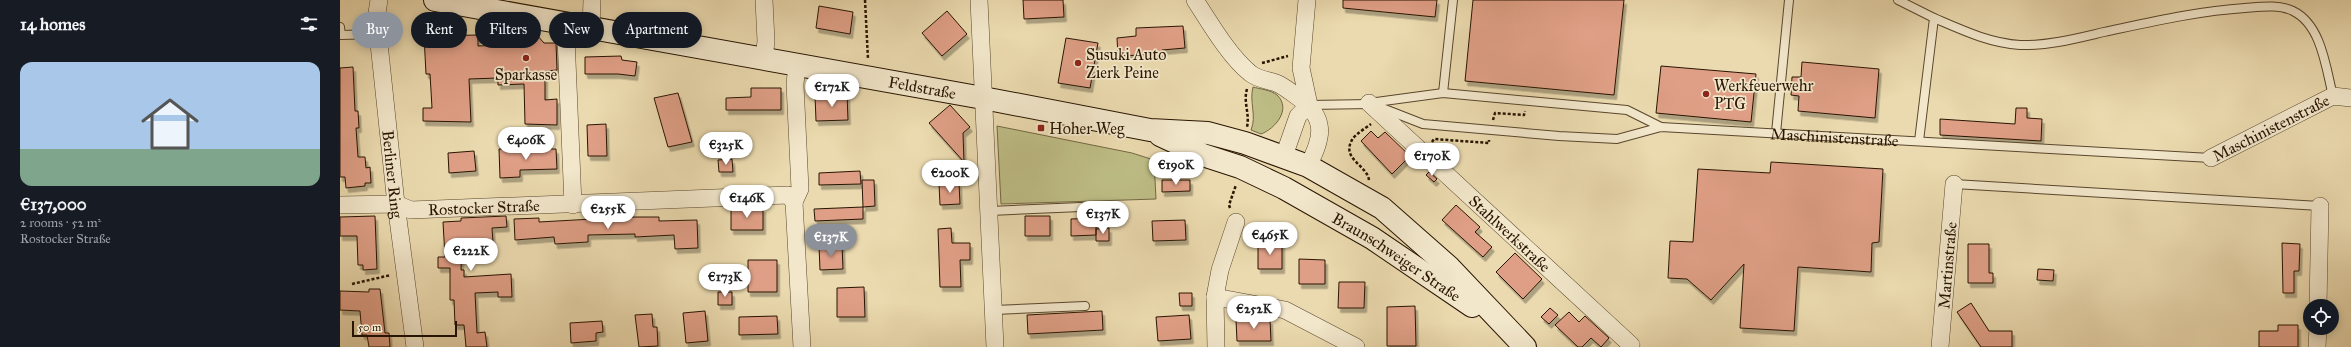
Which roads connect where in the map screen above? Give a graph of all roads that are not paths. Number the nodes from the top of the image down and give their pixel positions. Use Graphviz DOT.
graph roads {
  1 [pos="379,0"];
  2 [pos="435,0"];
  3 [pos="592,0"];
  4 [pos="764,0"];
  5 [pos="979,0"];
  6 [pos="1195,0"];
  7 [pos="1307,0"];
  8 [pos="1453,0"];
  9 [pos="1789,0"];
  10 [pos="1898,0"];
  11 [pos="377,12"];
  12 [pos="592,12"];
  13 [pos="1934,18"];
  14 [pos="549,21"];
  15 [pos="340,27"];
  16 [pos="604,30"];
  17 [pos="352,35"];
  18 [pos="379,48"];
  19 [pos="566,48"];
  20 [pos="764,59"];
  21 [pos="798,65"];
  22 [pos="1443,93"];
  23 [pos="2333,96"];
  24 [pos="983,98"];
  25 [pos="2351,98"];
  26 [pos="1369,103"];
  27 [pos="1309,105"];
  28 [pos="1661,127"];
  29 [pos="1150,130"];
  30 [pos="1776,133"];
  31 [pos="1919,141"];
  32 [pos="1284,156"];
  33 [pos="2211,158"];
  34 [pos="1308,166"];
  35 [pos="1954,184"];
  36 [pos="1284,188"];
  37 [pos="794,202"];
  38 [pos="396,204"];
  39 [pos="340,205"];
  40 [pos="573,205"];
  41 [pos="2320,206"];
  42 [pos="1081,207"];
  43 [pos="990,211"];
  44 [pos="1236,222"];
  45 [pos="1215,297"];
  46 [pos="2318,299"];
  47 [pos="1085,306"];
  48 [pos="994,310"];
  49 [pos="1506,329"];
  50 [pos="2318,335"];
  51 [pos="415,347"];
  52 [pos="802,347"];
  53 [pos="995,347"];
  54 [pos="1216,347"];
  55 [pos="1356,347"];
  56 [pos="1524,347"];
  57 [pos="1630,347"];
  58 [pos="1940,347"];
  59 [pos="2317,347"];
  1 -- 11 [label="street, Berliner Ring"];
  2 -- 14 [label="street, Feldstraße"];
  3 -- 12 [label="street"];
  4 -- 20 [label="street"];
  5 -- 24 [label="street"];
  6 -- 27 [label="street"];
  7 -- 27 [label="street"];
  8 -- 22 [label="lane"];
  9 -- 30 [label="lane"];
  10 -- 13 [label="lane"];
  13 -- 23 [label="lane"];
  13 -- 31 [label="lane"];
  15 -- 17 [label="lane"];
  16 -- 20 [label="street, Feldstraße"];
  18 -- 38 [label="street, Berliner Ring"];
  19 -- 40 [label="street"];
  20 -- 21 [label="street, Feldstraße"];
  21 -- 24 [label="street, Feldstraße"];
  21 -- 37 [label="street"];
  22 -- 26 [label="lane"];
  22 -- 28 [label="lane"];
  23 -- 25 [label="street, Maschinistenstraße"];
  23 -- 33 [label="street, Maschinistenstraße"];
  24 -- 29 [label="street, Feldstraße"];
  24 -- 43 [label="street"];
  26 -- 27 [label="lane, Maschinistenstraße"];
  26 -- 28 [label="lane, Maschinistenstraße"];
  26 -- 57 [label="street, Stahlwerkstraße"];
  27 -- 32 [label="street"];
  27 -- 34 [label="street"];
  28 -- 30 [label="lane, Maschinistenstraße"];
  29 -- 32 [label="street, Feldstraße"];
  29 -- 36 [label="street, Feldstraße"];
  30 -- 31 [label="lane, Maschinistenstraße"];
  31 -- 33 [label="lane, Maschinistenstraße"];
  32 -- 34 [label="street, Braunschweiger Straße"];
  32 -- 36 [label="street"];
  34 -- 36 [label="street"];
  34 -- 49 [label="street, Braunschweiger Straße"];
  35 -- 41 [label="lane"];
  35 -- 58 [label="street, Martinstraße"];
  36 -- 49 [label="street, Braunschweiger Straße"];
  37 -- 40 [label="street, Rostocker Straße"];
  37 -- 52 [label="street"];
  38 -- 39 [label="street, Rostocker Straße"];
  38 -- 40 [label="street, Rostocker Straße"];
  38 -- 51 [label="street, Berliner Ring"];
  41 -- 46 [label="street"];
  42 -- 43 [label="lane"];
  43 -- 48 [label="street"];
  44 -- 45 [label="street"];
  45 -- 54 [label="street"];
  45 -- 55 [label="street"];
  47 -- 48 [label="lane"];
  48 -- 53 [label="street"];
  49 -- 56 [label="street, Braunschweiger Straße"];
  50 -- 59 [label="street"];
}
